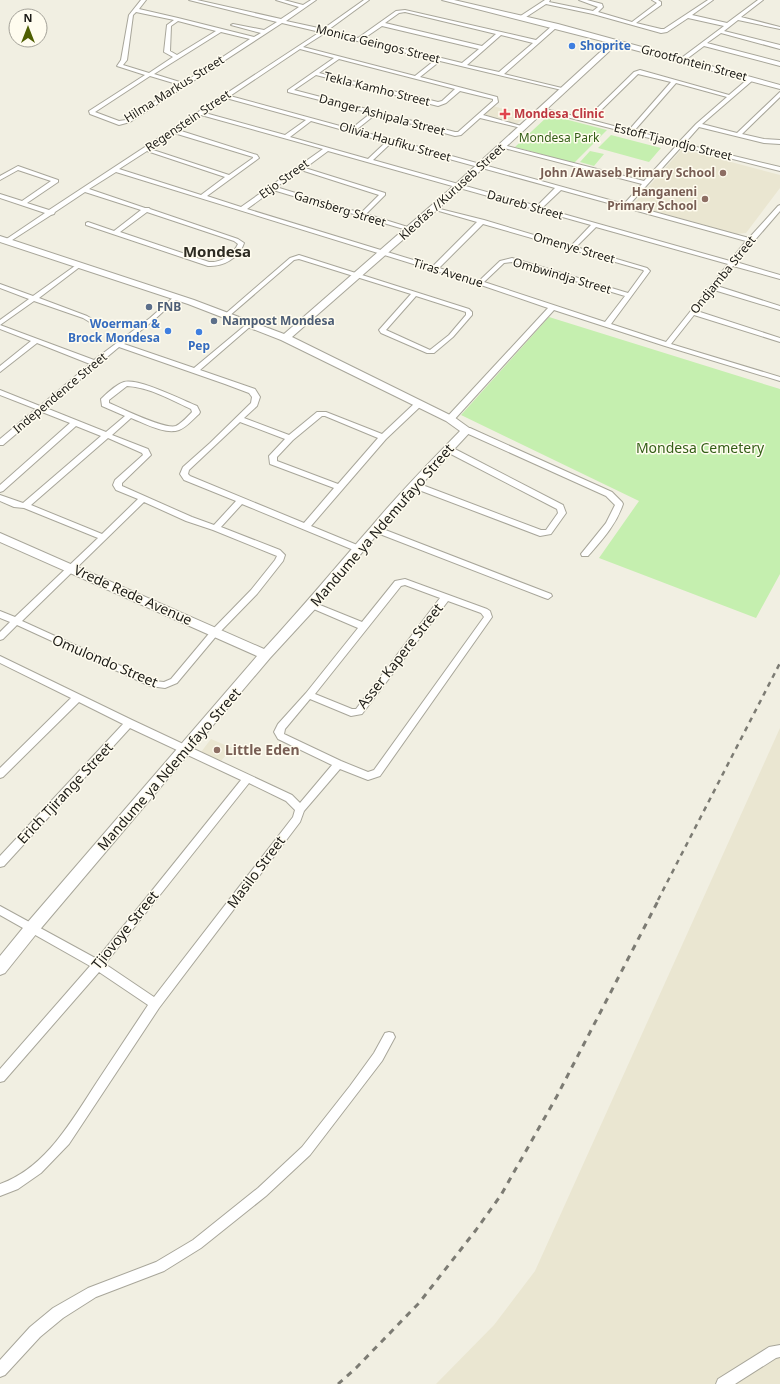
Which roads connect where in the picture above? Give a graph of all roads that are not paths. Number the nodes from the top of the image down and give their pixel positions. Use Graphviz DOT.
graph roads {
  1 [pos="144,0"];
  2 [pos="191,0"];
  3 [pos="278,0"];
  4 [pos="314,0"];
  5 [pos="367,0"];
  6 [pos="445,0"];
  7 [pos="581,0"];
  8 [pos="654,0"];
  9 [pos="711,0"];
  10 [pos="761,0"];
  11 [pos="546,1"];
  12 [pos="304,6"];
  13 [pos="134,10"];
  14 [pos="594,13"];
  15 [pos="688,16"];
  16 [pos="520,18"];
  17 [pos="738,18"];
  18 [pos="178,19"];
  19 [pos="282,22"];
  20 [pos="633,23"];
  21 [pos="233,24"];
  22 [pos="382,24"];
  23 [pos="728,25"];
  24 [pos="555,26"];
  25 [pos="780,28"];
  26 [pos="220,30"];
  27 [pos="324,31"];
  28 [pos="265,32"];
  29 [pos="720,32"];
  30 [pos="500,33"];
  31 [pos="255,38"];
  32 [pos="360,39"];
  33 [pos="537,42"];
  34 [pos="614,42"];
  35 [pos="703,44"];
  36 [pos="298,47"];
  37 [pos="780,47"];
  38 [pos="483,48"];
  39 [pos="177,57"];
  40 [pos="337,58"];
  41 [pos="440,59"];
  42 [pos="682,60"];
  43 [pos="780,64"];
  44 [pos="463,65"];
  45 [pos="314,73"];
  46 [pos="500,74"];
  47 [pos="149,75"];
  48 [pos="416,77"];
  49 [pos="751,79"];
  50 [pos="675,81"];
  51 [pos="185,85"];
  52 [pos="780,87"];
  53 [pos="459,89"];
  54 [pos="564,90"];
  55 [pos="780,94"];
  56 [pos="225,96"];
  57 [pos="731,97"];
  58 [pos="542,110"];
  59 [pos="375,112"];
  60 [pos="200,113"];
  61 [pos="480,116"];
  62 [pos="311,119"];
  63 [pos="587,121"];
  64 [pos="698,125"];
  65 [pos="523,128"];
  66 [pos="353,130"];
  67 [pos="174,131"];
  68 [pos="631,131"];
  69 [pos="739,134"];
  70 [pos="286,137"];
  71 [pos="391,140"];
  72 [pos="780,142"];
  73 [pos="680,144"];
  74 [pos="503,147"];
  75 [pos="146,149"];
  76 [pos="327,149"];
  77 [pos="369,161"];
  78 [pos="480,167"];
  79 [pos="300,168"];
  80 [pos="780,169"];
  81 [pos="116,170"];
  82 [pos="230,177"];
  83 [pos="0,178"];
  84 [pos="645,183"];
  85 [pos="458,186"];
  86 [pos="272,188"];
  87 [pos="558,188"];
  88 [pos="86,190"];
  89 [pos="0,196"];
  90 [pos="202,197"];
  91 [pos="23,203"];
  92 [pos="625,206"];
  93 [pos="780,207"];
  94 [pos="434,208"];
  95 [pos="147,209"];
  96 [pos="242,209"];
  97 [pos="538,209"];
  98 [pos="52,212"];
  99 [pos="362,215"];
  100 [pos="482,222"];
  101 [pos="88,224"];
  102 [pos="595,225"];
  103 [pos="409,230"];
  104 [pos="115,233"];
  105 [pos="4,240"];
  106 [pos="750,240"];
  107 [pos="573,247"];
  108 [pos="383,253"];
  109 [pos="731,263"];
  110 [pos="79,265"];
  111 [pos="434,269"];
  112 [pos="359,275"];
  113 [pos="780,277"];
  114 [pos="480,283"];
  115 [pos="0,286"];
  116 [pos="714,287"];
  117 [pos="415,293"];
  118 [pos="629,295"];
  119 [pos="176,297"];
  120 [pos="34,298"];
  121 [pos="554,307"];
  122 [pos="780,308"];
  123 [pos="693,312"];
  124 [pos="226,316"];
  125 [pos="0,323"];
  126 [pos="95,323"];
  127 [pos="250,324"];
  128 [pos="607,324"];
  129 [pos="0,327"];
  130 [pos="285,338"];
  131 [pos="37,340"];
  132 [pos="780,340"];
  133 [pos="119,345"];
  134 [pos="667,345"];
  135 [pos="95,363"];
  136 [pos="0,370"];
  137 [pos="196,370"];
  138 [pos="780,379"];
  139 [pos="0,392"];
  140 [pos="419,404"];
  141 [pos="42,408"];
  142 [pos="129,416"];
  143 [pos="239,419"];
  144 [pos="450,419"];
  145 [pos="76,422"];
  146 [pos="467,430"];
  147 [pos="107,436"];
  148 [pos="383,437"];
  149 [pos="290,438"];
  150 [pos="0,443"];
  151 [pos="448,449"];
  152 [pos="414,485"];
  153 [pos="339,487"];
  154 [pos="0,489"];
  155 [pos="0,498"];
  156 [pos="144,498"];
  157 [pos="240,501"];
  158 [pos="25,506"];
  159 [pos="306,526"];
  160 [pos="216,528"];
  161 [pos="375,529"];
  162 [pos="0,537"];
  163 [pos="102,538"];
  164 [pos="359,549"];
  165 [pos="585,554"];
  166 [pos="70,568"];
  167 [pos="548,596"];
  168 [pos="446,597"];
  169 [pos="312,605"];
  170 [pos="0,614"];
  171 [pos="16,622"];
  172 [pos="362,626"];
  173 [pos="215,632"];
  174 [pos="0,637"];
  175 [pos="266,655"];
  176 [pos="0,659"];
  177 [pos="309,695"];
  178 [pos="77,698"];
  179 [pos="129,723"];
  180 [pos="185,749"];
  181 [pos="338,764"];
  182 [pos="0,774"];
  183 [pos="247,779"];
  184 [pos="300,809"];
  185 [pos="0,863"];
  186 [pos="0,910"];
  187 [pos="32,928"];
  188 [pos="98,965"];
  189 [pos="0,968"];
  190 [pos="155,1004"];
  191 [pos="389,1037"];
  192 [pos="0,1077"];
  193 [pos="0,1190"];
  194 [pos="780,1351"];
  195 [pos="0,1370"];
  196 [pos="723,1384"];
  1 -- 13 [label="street"];
  2 -- 19 [label="street, Monica Geingos Street"];
  3 -- 12 [label="street"];
  4 -- 12 [label="street, Hilma Markus Street"];
  5 -- 27 [label="street, Regenstein Street"];
  6 -- 16 [label="street, Grootfontein Street"];
  7 -- 14 [label="street"];
  8 -- 20 [label="street"];
  9 -- 15 [label="street"];
  10 -- 17 [label="street"];
  11 -- 14 [label="street"];
  11 -- 16 [label="street"];
  12 -- 19 [label="street, Hilma Markus Street"];
  13 -- 18 [label="street"];
  13 -- 47 [label="street"];
  14 -- 20 [label="street"];
  15 -- 20 [label="street"];
  15 -- 23 [label="street"];
  16 -- 24 [label="street, Grootfontein Street"];
  17 -- 23 [label="street"];
  17 -- 25 [label="street"];
  18 -- 26 [label="street"];
  18 -- 39 [label="street"];
  19 -- 27 [label="street, Monica Geingos Street"];
  19 -- 28 [label="street, Hilma Markus Street"];
  21 -- 28 [label="street"];
  22 -- 30 [label="street"];
  22 -- 32 [label="street"];
  22 -- 38 [label="street"];
  23 -- 29 [label="street"];
  24 -- 33 [label="street"];
  24 -- 34 [label="street, Grootfontein Street"];
  26 -- 31 [label="street"];
  26 -- 39 [label="street, Hilma Markus Street"];
  27 -- 32 [label="street, Monica Geingos Street"];
  27 -- 36 [label="street, Regenstein Street"];
  28 -- 31 [label="street, Hilma Markus Street"];
  29 -- 35 [label="street"];
  29 -- 37 [label="street"];
  30 -- 33 [label="street"];
  30 -- 38 [label="street"];
  31 -- 51 [label="street, Hilma Markus Street"];
  32 -- 41 [label="street, Monica Geingos Street"];
  33 -- 46 [label="street"];
  34 -- 42 [label="street, Grootfontein Street"];
  34 -- 54 [label="street, Kleofas //Kuruseb Street"];
  35 -- 42 [label="street"];
  35 -- 43 [label="street"];
  36 -- 40 [label="street, Danger Ashipala Street"];
  36 -- 56 [label="street, Regenstein Street"];
  38 -- 44 [label="street"];
  39 -- 47 [label="street, Hilma Markus Street"];
  40 -- 45 [label="street, Danger Ashipala Street"];
  40 -- 48 [label="street, Danger Ashipala Street"];
  41 -- 44 [label="street, Monica Geingos Street"];
  41 -- 48 [label="street"];
  42 -- 49 [label="street, Grootfontein Street"];
  44 -- 46 [label="street, Monica Geingos Street"];
  45 -- 53 [label="street, Tekla Kamho Street"];
  45 -- 59 [label="street, Danger Ashipala Street"];
  46 -- 54 [label="street, Monica Geingos Street"];
  47 -- 51 [label="street"];
  47 -- 51 [label="street, Hilma Markus Street"];
  48 -- 53 [label="street, Danger Ashipala Street"];
  49 -- 52 [label="street, Grootfontein Street"];
  49 -- 57 [label="street"];
  50 -- 57 [label="street"];
  50 -- 63 [label="street"];
  50 -- 68 [label="street"];
  53 -- 61 [label="street, Danger Ashipala Street"];
  54 -- 58 [label="street, Kleofas //Kuruseb Street"];
  55 -- 69 [label="street"];
  56 -- 60 [label="street, Regenstein Street"];
  56 -- 62 [label="street, Olivia Haufiku Street"];
  57 -- 64 [label="street"];
  58 -- 63 [label="street, Estoff Tjaondjo Street"];
  58 -- 65 [label="street, Kleofas //Kuruseb Street"];
  59 -- 61 [label="street, Danger Ashipala Street"];
  59 -- 66 [label="street"];
  60 -- 67 [label="street, Regenstein Street"];
  60 -- 70 [label="street, Daureb Street"];
  61 -- 65 [label="street"];
  62 -- 66 [label="street, Olivia Haufiku Street"];
  62 -- 70 [label="street"];
  63 -- 68 [label="street, Estoff Tjaondjo Street"];
  64 -- 69 [label="street"];
  64 -- 73 [label="street"];
  65 -- 74 [label="street, Kleofas //Kuruseb Street"];
  66 -- 71 [label="street, Olivia Haufiku Street"];
  67 -- 75 [label="street, Regenstein Street"];
  67 -- 82 [label="street"];
  68 -- 73 [label="street, Estoff Tjaondjo Street"];
  69 -- 72 [label="street"];
  70 -- 76 [label="street, Daureb Street"];
  71 -- 77 [label="street"];
  71 -- 78 [label="street, Olivia Haufiku Street"];
  73 -- 80 [label="street, Estoff Tjaondjo Street"];
  73 -- 84 [label="street"];
  74 -- 78 [label="street, Kleofas //Kuruseb Street"];
  74 -- 84 [label="street"];
  75 -- 81 [label="street, Regenstein Street"];
  75 -- 82 [label="street"];
  76 -- 77 [label="street, Daureb Street"];
  76 -- 79 [label="street, Etjo Street"];
  77 -- 85 [label="street, Daureb Street"];
  78 -- 85 [label="street, Kleofas //Kuruseb Street"];
  78 -- 87 [label="street, Olivia Haufiku Street"];
  79 -- 86 [label="street, Etjo Street"];
  79 -- 99 [label="street"];
  81 -- 88 [label="street, Regenstein Street"];
  81 -- 90 [label="street, Tiras Avenue"];
  82 -- 90 [label="street"];
  83 -- 91 [label="street"];
  84 -- 92 [label="street"];
  85 -- 94 [label="street, Kleofas //Kuruseb Street"];
  85 -- 97 [label="street, Daureb Street"];
  86 -- 96 [label="street, Etjo Street"];
  86 -- 99 [label="street, Gamsberg Street"];
  87 -- 92 [label="street, Olivia Haufiku Street"];
  87 -- 97 [label="street"];
  88 -- 95 [label="street"];
  88 -- 98 [label="street, Regenstein Street"];
  89 -- 91 [label="street"];
  90 -- 96 [label="street, Tiras Avenue"];
  91 -- 98 [label="street"];
  92 -- 106 [label="street, Olivia Haufiku Street"];
  93 -- 106 [label="street, Ondjamba Street"];
  94 -- 100 [label="street, Omenye Street"];
  94 -- 103 [label="street, Kleofas //Kuruseb Street"];
  95 -- 104 [label="street"];
  95 -- 104 [label="street"];
  96 -- 108 [label="street, Tiras Avenue"];
  97 -- 102 [label="street, Daureb Street"];
  98 -- 105 [label="street, Regenstein Street"];
  99 -- 103 [label="street, Gamsberg Street"];
  100 -- 107 [label="street, Omenye Street"];
  100 -- 111 [label="street"];
  101 -- 104 [label="street"];
  102 -- 107 [label="street"];
  102 -- 109 [label="street, Daureb Street"];
  103 -- 108 [label="street, Kleofas //Kuruseb Street"];
  105 -- 110 [label="street"];
  106 -- 109 [label="street, Ondjamba Street"];
  107 -- 118 [label="street, Omenye Street"];
  108 -- 111 [label="street, Tiras Avenue"];
  108 -- 112 [label="street, Kleofas //Kuruseb Street"];
  109 -- 113 [label="street, Daureb Street"];
  109 -- 116 [label="street, Ondjamba Street"];
  110 -- 119 [label="street"];
  110 -- 120 [label="street"];
  111 -- 114 [label="street, Tiras Avenue"];
  112 -- 117 [label="street"];
  112 -- 124 [label="street"];
  112 -- 130 [label="street, Kleofas //Kuruseb Street"];
  114 -- 118 [label="street, Ombwindja Street"];
  114 -- 121 [label="street, Tiras Avenue"];
  115 -- 120 [label="street"];
  116 -- 122 [label="street"];
  116 -- 123 [label="street, Ondjamba Street"];
  117 -- 117 [label="street"];
  118 -- 128 [label="street, Omenye Street"];
  119 -- 124 [label="street"];
  119 -- 133 [label="street, Independence Street"];
  120 -- 125 [label="street"];
  120 -- 126 [label="street"];
  121 -- 128 [label="street, Tiras Avenue"];
  121 -- 144 [label="street"];
  123 -- 132 [label="street"];
  123 -- 134 [label="street, Ondjamba Street"];
  124 -- 127 [label="street"];
  127 -- 130 [label="street"];
  127 -- 137 [label="street"];
  128 -- 134 [label="street, Tiras Avenue"];
  129 -- 131 [label="street"];
  130 -- 140 [label="street"];
  131 -- 135 [label="street"];
  131 -- 136 [label="street"];
  133 -- 135 [label="street, Independence Street"];
  133 -- 137 [label="street"];
  134 -- 138 [label="street, Tiras Avenue"];
  135 -- 141 [label="street, Independence Street"];
  137 -- 143 [label="street"];
  139 -- 141 [label="street"];
  140 -- 144 [label="street"];
  140 -- 148 [label="street"];
  141 -- 145 [label="street"];
  141 -- 150 [label="street, Independence Street"];
  142 -- 142 [label="street"];
  142 -- 147 [label="street"];
  143 -- 149 [label="street"];
  143 -- 157 [label="street"];
  144 -- 146 [label="street"];
  145 -- 147 [label="street"];
  145 -- 154 [label="street"];
  146 -- 151 [label="street, Mandume ya Ndemufayo Street"];
  146 -- 165 [label="street"];
  147 -- 156 [label="street"];
  147 -- 158 [label="street"];
  148 -- 149 [label="street"];
  148 -- 153 [label="street"];
  149 -- 153 [label="street"];
  151 -- 152 [label="street, Mandume ya Ndemufayo Street"];
  151 -- 152 [label="street"];
  152 -- 161 [label="street, Mandume ya Ndemufayo Street"];
  153 -- 159 [label="street"];
  155 -- 158 [label="street"];
  156 -- 160 [label="street"];
  156 -- 163 [label="street"];
  157 -- 159 [label="street"];
  157 -- 160 [label="street"];
  158 -- 163 [label="street"];
  159 -- 164 [label="street"];
  160 -- 173 [label="street, Omulondo Street"];
  161 -- 164 [label="street, Mandume ya Ndemufayo Street"];
  161 -- 167 [label="street"];
  162 -- 166 [label="street, Vrede Rede Avenue"];
  163 -- 166 [label="street"];
  164 -- 169 [label="street, Mandume ya Ndemufayo Street"];
  166 -- 171 [label="street"];
  166 -- 173 [label="street, Vrede Rede Avenue"];
  168 -- 172 [label="street"];
  168 -- 177 [label="street, Asser Kapere Street"];
  168 -- 181 [label="street"];
  169 -- 172 [label="street"];
  169 -- 175 [label="street, Mandume ya Ndemufayo Street"];
  170 -- 171 [label="street, Omulondo Street"];
  171 -- 173 [label="street, Omulondo Street"];
  171 -- 174 [label="street"];
  172 -- 177 [label="street"];
  173 -- 175 [label="street, Vrede Rede Avenue"];
  175 -- 180 [label="street, Mandume ya Ndemufayo Street"];
  176 -- 178 [label="street"];
  177 -- 181 [label="street"];
  178 -- 179 [label="street"];
  178 -- 182 [label="street"];
  179 -- 180 [label="street"];
  179 -- 185 [label="street, Erich Tjirange Street"];
  180 -- 183 [label="street"];
  180 -- 187 [label="street, Mandume ya Ndemufayo Street"];
  181 -- 184 [label="street, Masilo Street"];
  183 -- 184 [label="street"];
  183 -- 188 [label="street, Tjiovoye Street"];
  184 -- 190 [label="street, Masilo Street"];
  186 -- 187 [label="street"];
  187 -- 188 [label="street"];
  187 -- 189 [label="street, Mandume ya Ndemufayo Street"];
  188 -- 190 [label="street"];
  188 -- 192 [label="street, Tjiovoye Street"];
  190 -- 193 [label="street, Masilo Street"];
  191 -- 195 [label="street"];
  194 -- 196 [label="street"];
}
